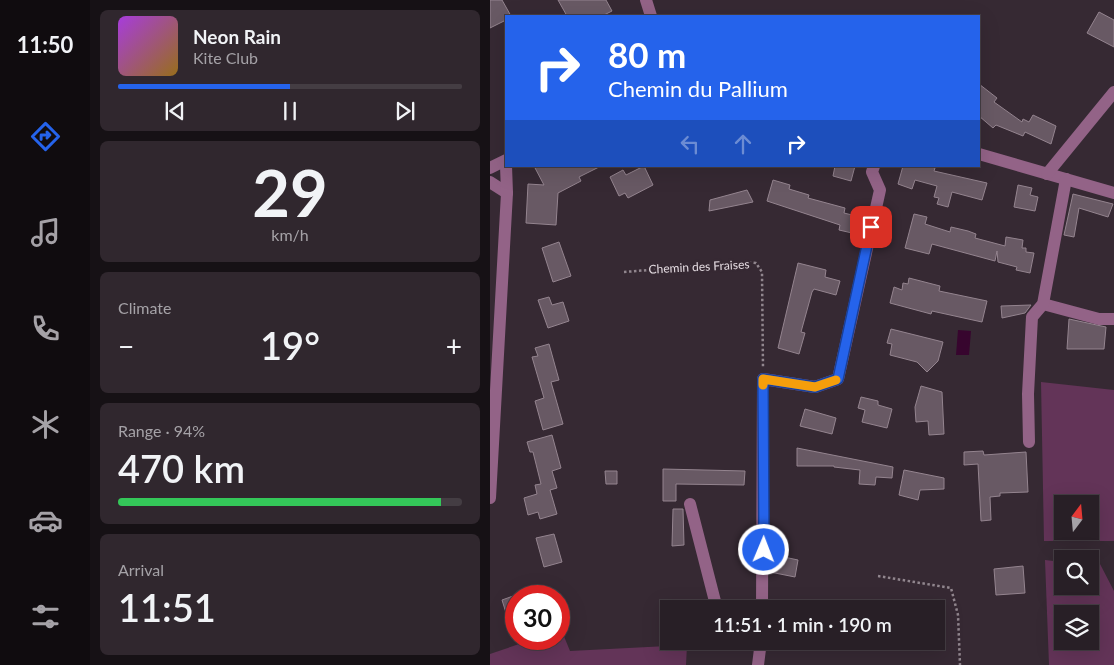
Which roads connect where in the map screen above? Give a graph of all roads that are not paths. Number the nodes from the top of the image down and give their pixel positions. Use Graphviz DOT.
graph roads {
  1 [pos="646,0"];
  2 [pos="651,15"];
  3 [pos="1114,92"];
  4 [pos="980,154"];
  5 [pos="505,160"];
  6 [pos="506,167"];
  7 [pos="874,167"];
  8 [pos="490,168"];
  9 [pos="1048,174"];
  10 [pos="1066,179"];
  11 [pos="490,182"];
  12 [pos="507,193"];
  13 [pos="1114,193"];
  14 [pos="1043,304"];
  15 [pos="1114,319"];
  16 [pos="1029,442"];
  17 [pos="490,498"];
  18 [pos="690,504"];
  19 [pos="715,600"];
  20 [pos="762,600"];
  21 [pos="760,650"];
  22 [pos="758,665"];
  1 -- 2 [label="street"];
  3 -- 9 [label="street"];
  4 -- 9 [label="street"];
  5 -- 8 [label="street"];
  6 -- 12 [label="street"];
  7 -- 20 [label="street"];
  9 -- 10 [label="street"];
  10 -- 13 [label="street"];
  10 -- 14 [label="street"];
  11 -- 12 [label="street"];
  12 -- 17 [label="street"];
  14 -- 15 [label="street"];
  14 -- 16 [label="street"];
  18 -- 19 [label="street"];
  21 -- 22 [label="street"];
}
